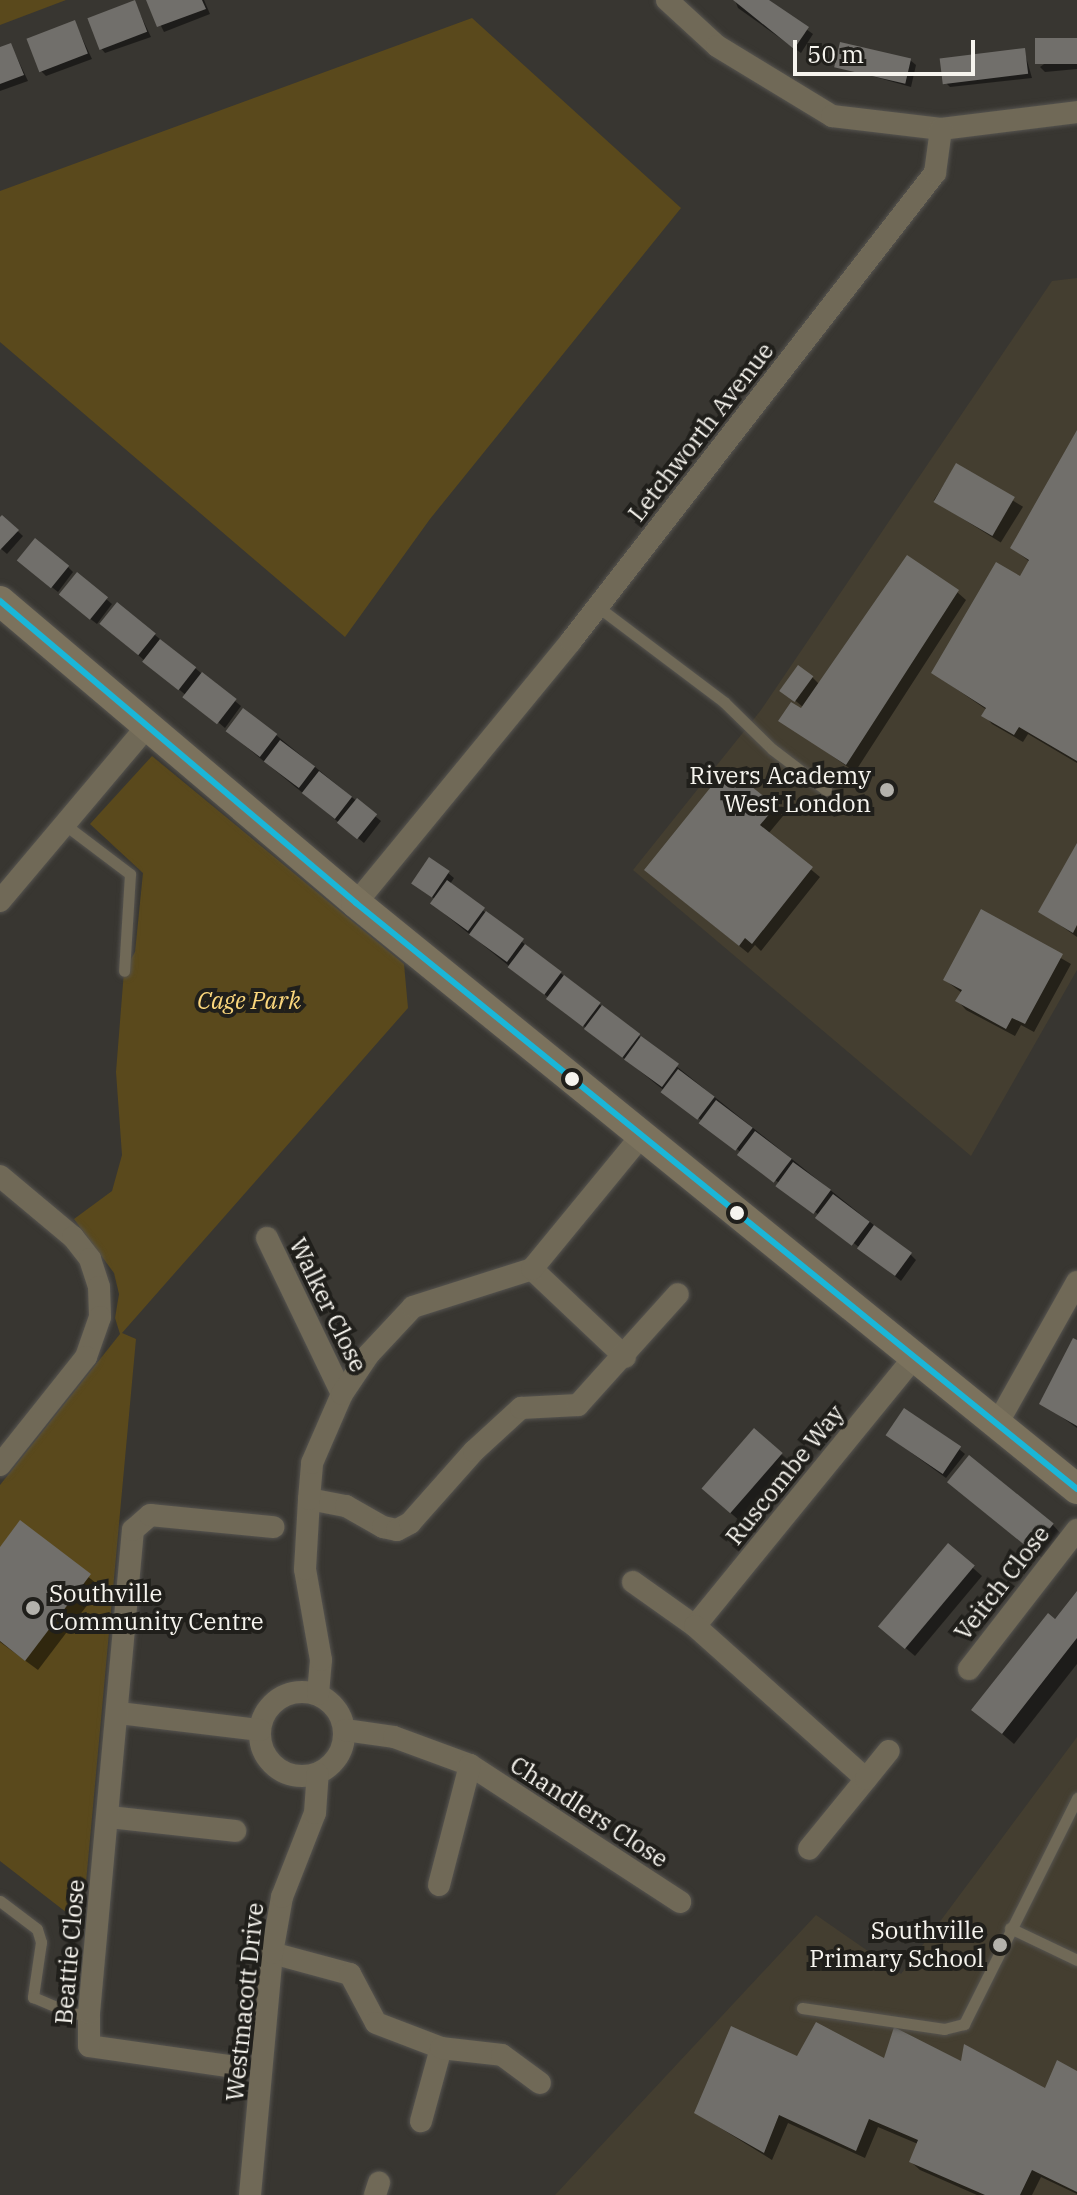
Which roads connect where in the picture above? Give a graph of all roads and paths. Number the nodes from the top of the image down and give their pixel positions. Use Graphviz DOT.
graph roads {
  1 [pos="667,0"];
  2 [pos="1077,112"];
  3 [pos="941,129"];
  4 [pos="0,601"];
  5 [pos="598,607"];
  6 [pos="148,725"];
  7 [pos="826,790"];
  8 [pos="64,823"];
  9 [pos="0,901"];
  10 [pos="356,903"];
  11 [pos="124,971"];
  12 [pos="643,1134"];
  13 [pos="0,1176"];
  14 [pos="267,1238"];
  15 [pos="532,1269"];
  16 [pos="1077,1282"];
  17 [pos="678,1294"];
  18 [pos="915,1356"];
  19 [pos="625,1357"];
  20 [pos="342,1394"];
  21 [pos="997,1424"];
  22 [pos="0,1465"];
  23 [pos="1077,1489"];
  24 [pos="309,1499"];
  25 [pos="273,1527"];
  26 [pos="1077,1530"];
  27 [pos="633,1582"];
  28 [pos="695,1626"];
  29 [pos="969,1669"];
  30 [pos="318,1694"];
  31 [pos="119,1713"];
  32 [pos="260,1730"];
  33 [pos="345,1730"];
  34 [pos="889,1751"];
  35 [pos="470,1765"];
  36 [pos="318,1774"];
  37 [pos="866,1779"];
  38 [pos="1077,1798"];
  39 [pos="109,1817"];
  40 [pos="235,1831"];
  41 [pos="809,1849"];
  42 [pos="439,1885"];
  43 [pos="0,1901"];
  44 [pos="680,1902"];
  45 [pos="1010,1928"];
  46 [pos="272,1953"];
  47 [pos="1077,1960"];
  48 [pos="802,2008"];
  49 [pos="89,2013"];
  50 [pos="441,2048"];
  51 [pos="228,2066"];
  52 [pos="540,2083"];
  53 [pos="421,2121"];
  54 [pos="250,2195"];
  1 -- 3 [label="street"];
  2 -- 3 [label="street"];
  3 -- 5 [label="street, Letchworth Avenue"];
  4 -- 6 [label="main road"];
  5 -- 7 [label="lane"];
  5 -- 10 [label="street, Letchworth Avenue"];
  6 -- 8 [label="street"];
  6 -- 10 [label="main road"];
  8 -- 9 [label="street"];
  8 -- 11 [label="lane"];
  10 -- 12 [label="main road"];
  12 -- 15 [label="street"];
  12 -- 18 [label="main road"];
  13 -- 22 [label="street"];
  14 -- 20 [label="street, Walker Close"];
  15 -- 19 [label="street"];
  15 -- 20 [label="street"];
  16 -- 21 [label="street"];
  17 -- 19 [label="street"];
  18 -- 21 [label="main road"];
  18 -- 28 [label="street, Ruscombe Way"];
  19 -- 24 [label="street"];
  20 -- 24 [label="street"];
  21 -- 23 [label="main road"];
  24 -- 30 [label="street"];
  25 -- 31 [label="street, Beattie Close"];
  26 -- 29 [label="street, Veitch Close"];
  27 -- 28 [label="street"];
  28 -- 37 [label="street"];
  30 -- 32 [label="street"];
  30 -- 33 [label="street"];
  31 -- 32 [label="street"];
  31 -- 39 [label="street, Beattie Close"];
  32 -- 36 [label="street"];
  33 -- 35 [label="street, Chandlers Close"];
  33 -- 36 [label="street"];
  34 -- 37 [label="street"];
  35 -- 42 [label="street"];
  35 -- 44 [label="street, Chandlers Close"];
  36 -- 46 [label="street, Westmacott Drive"];
  37 -- 41 [label="street"];
  38 -- 45 [label="lane"];
  39 -- 40 [label="street"];
  39 -- 49 [label="street, Beattie Close"];
  43 -- 49 [label="lane"];
  45 -- 47 [label="lane"];
  45 -- 48 [label="lane"];
  46 -- 50 [label="street"];
  46 -- 54 [label="street, Westmacott Drive"];
  49 -- 51 [label="street, Beattie Close"];
  50 -- 52 [label="street"];
  50 -- 53 [label="street"];
}
